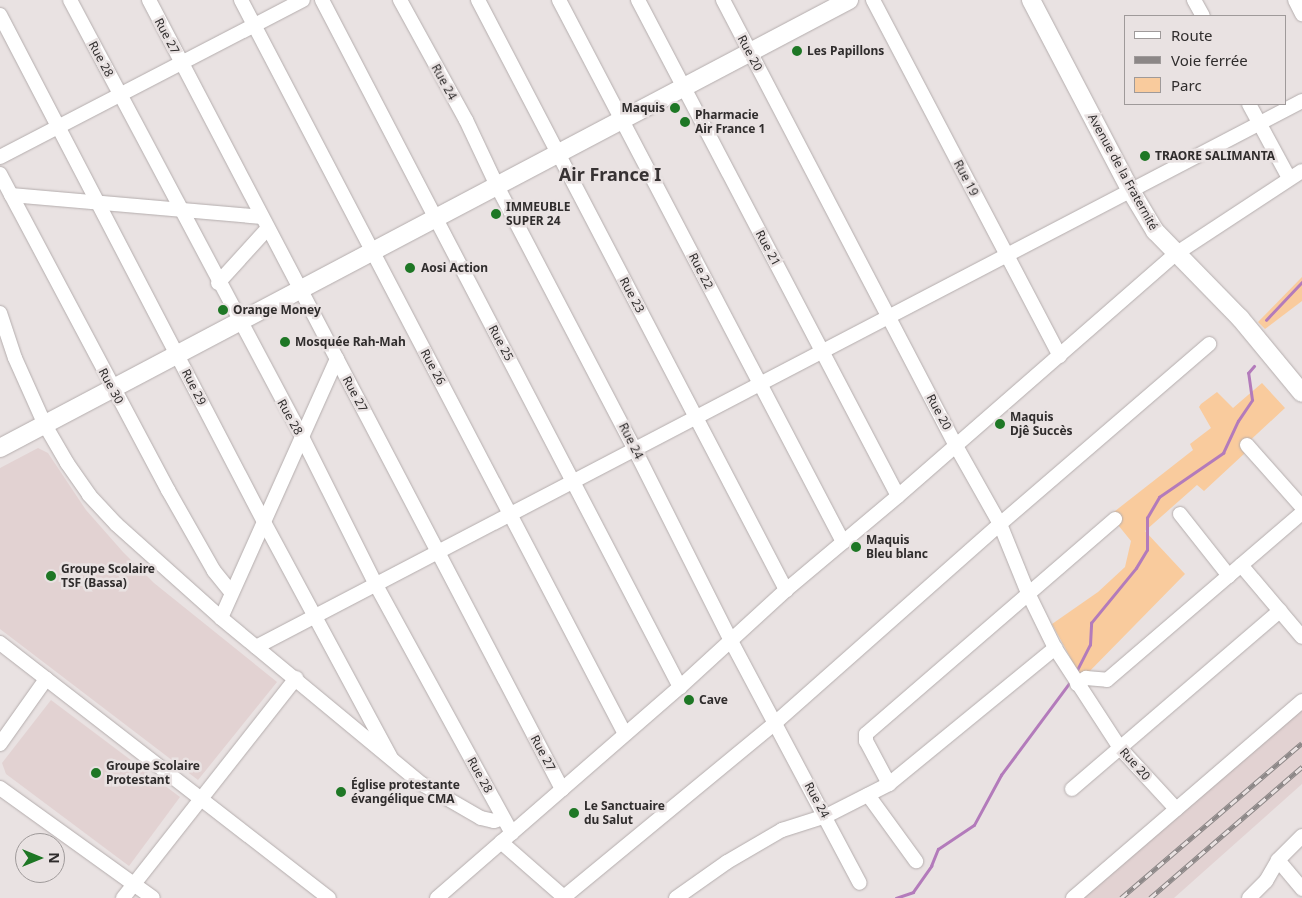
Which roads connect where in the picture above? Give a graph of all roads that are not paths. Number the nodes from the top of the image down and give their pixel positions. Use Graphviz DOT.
graph roads {
  1 [pos="70,0"];
  2 [pos="149,0"];
  3 [pos="242,0"];
  4 [pos="302,0"];
  5 [pos="322,0"];
  6 [pos="400,0"];
  7 [pos="478,0"];
  8 [pos="558,0"];
  9 [pos="638,0"];
  10 [pos="722,0"];
  11 [pos="848,0"];
  12 [pos="873,0"];
  13 [pos="1031,0"];
  14 [pos="1194,0"];
  15 [pos="1295,0"];
  16 [pos="1302,14"];
  17 [pos="0,15"];
  18 [pos="1202,15"];
  19 [pos="255,25"];
  20 [pos="750,52"];
  21 [pos="182,63"];
  22 [pos="684,87"];
  23 [pos="120,95"];
  24 [pos="1302,101"];
  25 [pos="1250,105"];
  26 [pos="623,119"];
  27 [pos="1260,124"];
  28 [pos="58,127"];
  29 [pos="558,153"];
  30 [pos="0,157"];
  31 [pos="1302,171"];
  32 [pos="0,174"];
  33 [pos="1289,178"];
  34 [pos="497,186"];
  35 [pos="1131,191"];
  36 [pos="11,195"];
  37 [pos="98,202"];
  38 [pos="180,210"];
  39 [pos="436,218"];
  40 [pos="265,222"];
  41 [pos="373,251"];
  42 [pos="1177,253"];
  43 [pos="1007,256"];
  44 [pos="218,283"];
  45 [pos="300,290"];
  46 [pos="0,313"];
  47 [pos="888,317"];
  48 [pos="239,322"];
  49 [pos="1209,344"];
  50 [pos="822,352"];
  51 [pos="177,355"];
  52 [pos="1060,356"];
  53 [pos="337,359"];
  54 [pos="760,384"];
  55 [pos="113,389"];
  56 [pos="1302,393"];
  57 [pos="696,418"];
  58 [pos="45,424"];
  59 [pos="302,438"];
  60 [pos="1247,445"];
  61 [pos="956,446"];
  62 [pos="0,448"];
  63 [pos="635,450"];
  64 [pos="573,482"];
  65 [pos="898,496"];
  66 [pos="1302,507"];
  67 [pos="1302,513"];
  68 [pos="510,514"];
  69 [pos="1180,514"];
  70 [pos="1115,519"];
  71 [pos="264,522"];
  72 [pos="1000,524"];
  73 [pos="843,542"];
  74 [pos="438,552"];
  75 [pos="1241,566"];
  76 [pos="1229,576"];
  77 [pos="376,585"];
  78 [pos="786,590"];
  79 [pos="232,593"];
  80 [pos="1028,593"];
  81 [pos="1280,611"];
  82 [pos="314,617"];
  83 [pos="221,618"];
  84 [pos="1302,637"];
  85 [pos="730,639"];
  86 [pos="0,643"];
  87 [pos="256,648"];
  88 [pos="1055,648"];
  89 [pos="296,678"];
  90 [pos="46,679"];
  91 [pos="1077,684"];
  92 [pos="680,687"];
  93 [pos="1302,701"];
  94 [pos="775,723"];
  95 [pos="625,734"];
  96 [pos="0,744"];
  97 [pos="1120,748"];
  98 [pos="391,758"];
  99 [pos="889,784"];
  100 [pos="0,788"];
  101 [pos="562,789"];
  102 [pos="1072,789"];
  103 [pos="868,795"];
  104 [pos="200,800"];
  105 [pos="1176,809"];
  106 [pos="826,816"];
  107 [pos="503,818"];
  108 [pos="512,833"];
  109 [pos="1302,836"];
  110 [pos="501,842"];
  111 [pos="1278,860"];
  112 [pos="916,861"];
  113 [pos="134,883"];
  114 [pos="860,883"];
  115 [pos="1302,889"];
  116 [pos="123,898"];
  117 [pos="153,898"];
  118 [pos="329,898"];
  119 [pos="437,898"];
  120 [pos="564,898"];
  121 [pos="676,898"];
  122 [pos="1073,898"];
  123 [pos="1249,898"];
  1 -- 23 [label="street, Rue 28"];
  2 -- 21 [label="street, Rue 27"];
  3 -- 19 [label="street, Rue 26"];
  4 -- 19 [label="street"];
  5 -- 39 [label="street, Rue 25"];
  6 -- 34 [label="street, Rue 24"];
  7 -- 29 [label="street, Rue 23"];
  8 -- 26 [label="street, Rue 22"];
  9 -- 22 [label="street, Rue 21"];
  10 -- 20 [label="street, Rue 20"];
  11 -- 20 [label="main road"];
  12 -- 43 [label="street, Rue 19"];
  13 -- 35 [label="main road, Avenue de la Fraternité"];
  14 -- 18 [label="street"];
  15 -- 16 [label="street"];
  17 -- 28 [label="street, Rue 29"];
  19 -- 21 [label="street"];
  19 -- 41 [label="street, Rue 26"];
  20 -- 22 [label="main road"];
  20 -- 47 [label="street, Rue 20"];
  21 -- 23 [label="street"];
  21 -- 40 [label="street, Rue 27"];
  22 -- 26 [label="main road"];
  22 -- 50 [label="street, Rue 21"];
  23 -- 28 [label="street"];
  23 -- 38 [label="street, Rue 28"];
  24 -- 27 [label="street"];
  25 -- 27 [label="street"];
  26 -- 29 [label="main road"];
  26 -- 54 [label="street, Rue 22"];
  27 -- 33 [label="street"];
  27 -- 35 [label="street"];
  28 -- 30 [label="street"];
  28 -- 37 [label="street, Rue 29"];
  29 -- 34 [label="main road"];
  29 -- 57 [label="street, Rue 23"];
  31 -- 33 [label="street"];
  32 -- 36 [label="street, Rue 30"];
  33 -- 42 [label="street"];
  34 -- 39 [label="main road"];
  34 -- 63 [label="street, Rue 24"];
  35 -- 42 [label="main road, Avenue de la Fraternité"];
  35 -- 43 [label="street"];
  36 -- 37 [label="street"];
  36 -- 55 [label="street, Rue 30"];
  37 -- 38 [label="street"];
  37 -- 51 [label="street, Rue 29"];
  38 -- 40 [label="street"];
  38 -- 44 [label="street, Rue 28"];
  39 -- 41 [label="main road"];
  39 -- 64 [label="street, Rue 25"];
  40 -- 44 [label="street"];
  40 -- 45 [label="street, Rue 27"];
  41 -- 45 [label="main road"];
  41 -- 68 [label="street, Rue 26"];
  42 -- 52 [label="street"];
  42 -- 56 [label="main road, Avenue de la Fraternité"];
  43 -- 47 [label="street"];
  43 -- 52 [label="street, Rue 19"];
  44 -- 48 [label="street, Rue 28"];
  45 -- 48 [label="main road"];
  45 -- 53 [label="street, Rue 27"];
  46 -- 58 [label="street"];
  47 -- 50 [label="street"];
  47 -- 61 [label="street, Rue 20"];
  48 -- 51 [label="main road"];
  48 -- 59 [label="street, Rue 28"];
  49 -- 72 [label="street"];
  50 -- 54 [label="street"];
  50 -- 65 [label="street, Rue 21"];
  51 -- 55 [label="main road"];
  51 -- 71 [label="street, Rue 29"];
  52 -- 61 [label="street"];
  53 -- 59 [label="street"];
  53 -- 74 [label="street, Rue 27"];
  54 -- 57 [label="street"];
  54 -- 73 [label="street, Rue 22"];
  55 -- 58 [label="main road"];
  55 -- 79 [label="street, Rue 30"];
  57 -- 63 [label="street"];
  57 -- 78 [label="street, Rue 23"];
  58 -- 62 [label="main road"];
  58 -- 83 [label="street"];
  59 -- 71 [label="street"];
  59 -- 77 [label="street, Rue 28"];
  60 -- 66 [label="street"];
  61 -- 65 [label="street"];
  61 -- 72 [label="street, Rue 20"];
  63 -- 64 [label="street"];
  63 -- 85 [label="street, Rue 24"];
  64 -- 68 [label="street"];
  64 -- 92 [label="street, Rue 25"];
  65 -- 73 [label="street"];
  67 -- 75 [label="street"];
  68 -- 74 [label="street"];
  68 -- 95 [label="street, Rue 26"];
  69 -- 76 [label="street"];
  70 -- 80 [label="street"];
  71 -- 79 [label="street"];
  71 -- 82 [label="street, Rue 29"];
  72 -- 80 [label="street, Rue 20"];
  72 -- 94 [label="street"];
  73 -- 78 [label="street"];
  74 -- 77 [label="street"];
  74 -- 101 [label="street, Rue 27"];
  75 -- 76 [label="street"];
  75 -- 81 [label="street"];
  76 -- 91 [label="street"];
  77 -- 82 [label="street"];
  77 -- 107 [label="street, Rue 28"];
  78 -- 85 [label="street"];
  79 -- 83 [label="street"];
  80 -- 88 [label="street, Rue 20"];
  80 -- 99 [label="street"];
  81 -- 84 [label="street"];
  81 -- 97 [label="street"];
  82 -- 87 [label="street"];
  82 -- 98 [label="street, Rue 29"];
  83 -- 87 [label="street"];
  85 -- 92 [label="street"];
  85 -- 94 [label="street, Rue 24"];
  86 -- 90 [label="street"];
  87 -- 89 [label="street"];
  88 -- 91 [label="street, Rue 20"];
  88 -- 99 [label="street"];
  89 -- 98 [label="street"];
  89 -- 104 [label="street"];
  90 -- 96 [label="street"];
  90 -- 104 [label="street"];
  91 -- 97 [label="street, Rue 20"];
  92 -- 95 [label="street"];
  93 -- 105 [label="street"];
  94 -- 106 [label="street, Rue 24"];
  94 -- 120 [label="street"];
  95 -- 101 [label="street"];
  97 -- 102 [label="street"];
  97 -- 105 [label="street, Rue 20"];
  98 -- 107 [label="street"];
  99 -- 103 [label="street"];
  100 -- 113 [label="street"];
  101 -- 108 [label="street"];
  103 -- 106 [label="street"];
  103 -- 112 [label="street"];
  104 -- 113 [label="street"];
  104 -- 118 [label="street"];
  105 -- 122 [label="street"];
  106 -- 114 [label="street, Rue 24"];
  106 -- 121 [label="street"];
  107 -- 108 [label="street, Rue 28"];
  108 -- 110 [label="street"];
  109 -- 111 [label="street"];
  110 -- 119 [label="street"];
  110 -- 120 [label="street"];
  111 -- 115 [label="street"];
  111 -- 123 [label="street"];
  113 -- 116 [label="street"];
  113 -- 117 [label="street"];
}
